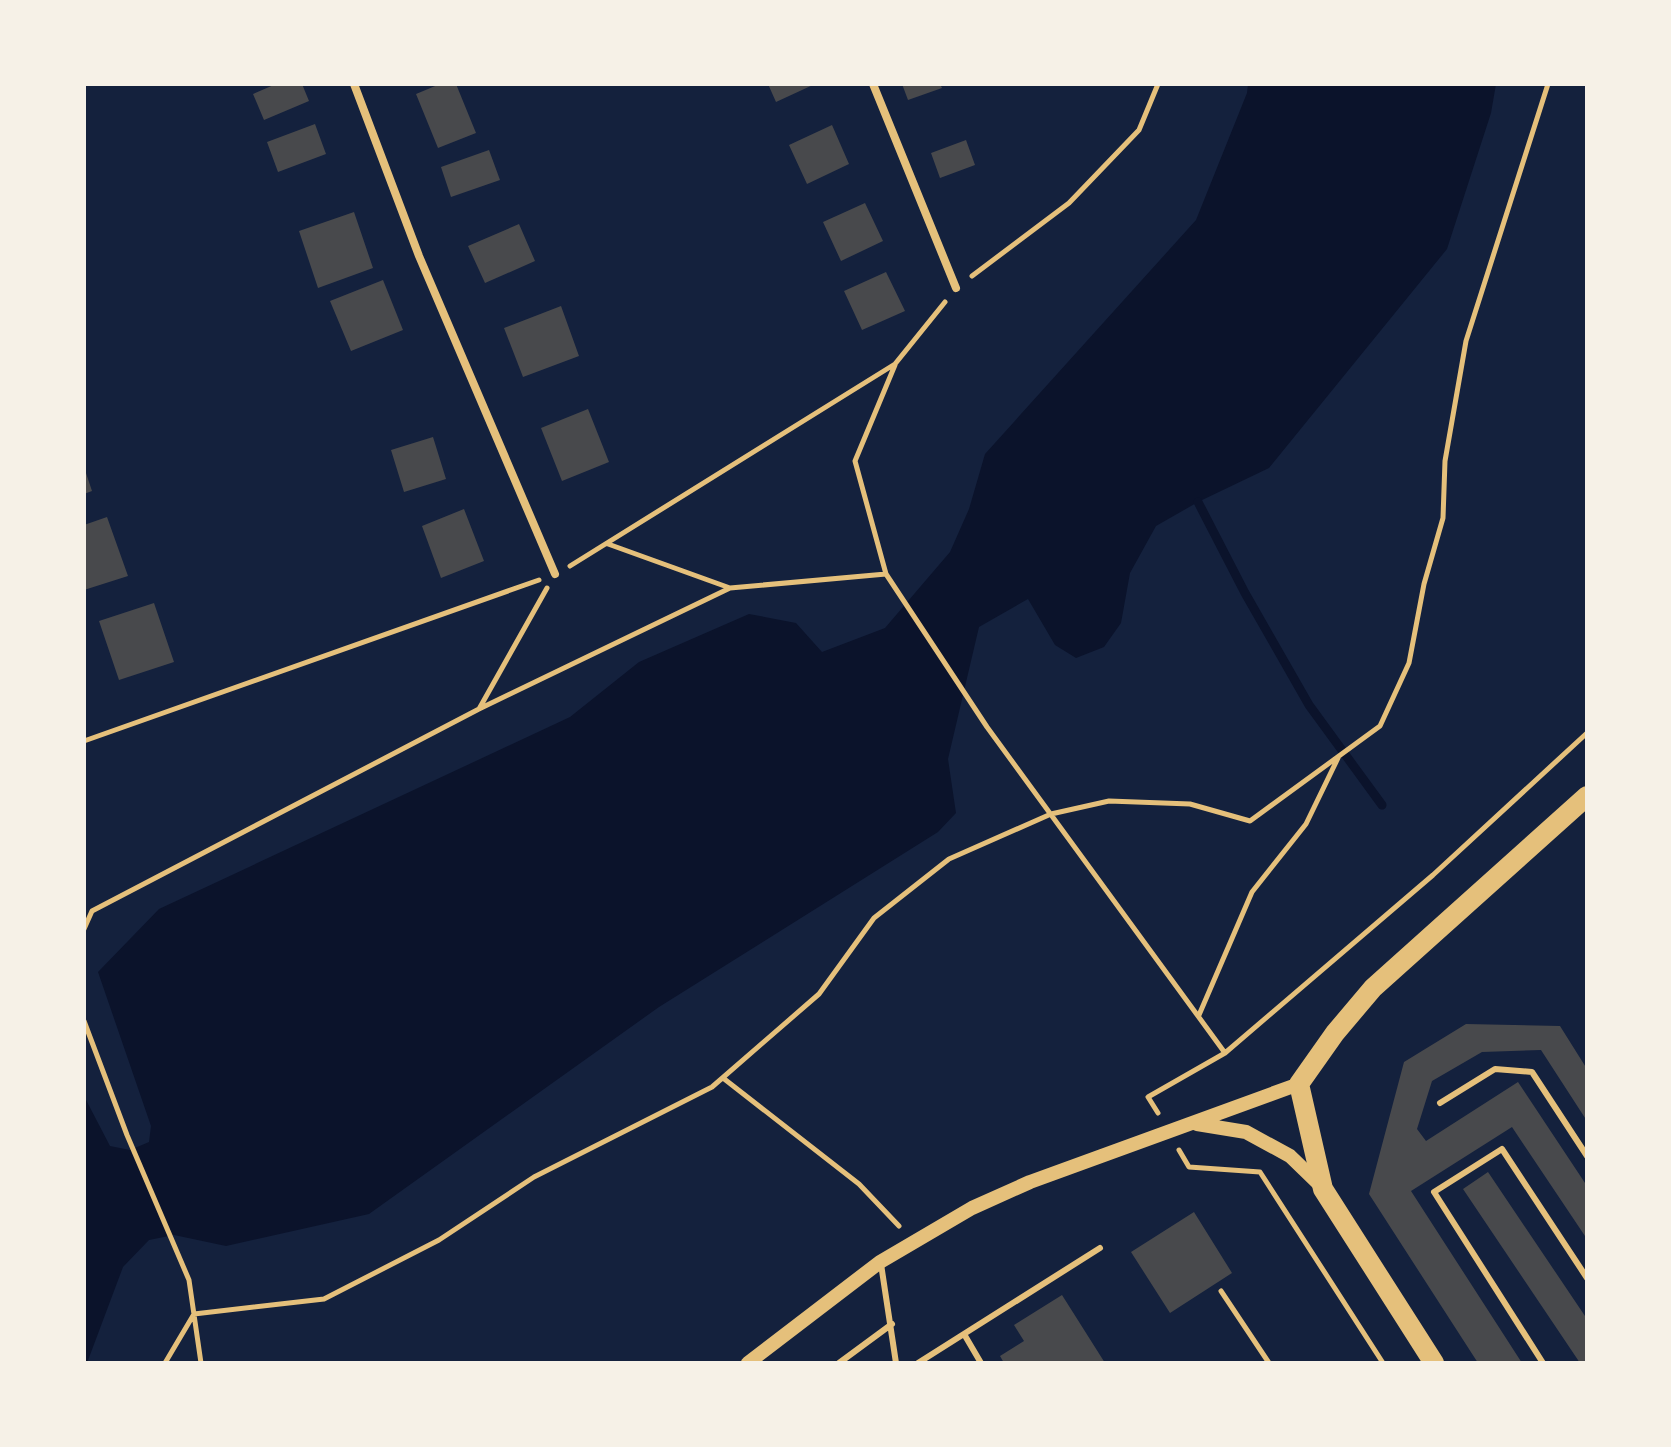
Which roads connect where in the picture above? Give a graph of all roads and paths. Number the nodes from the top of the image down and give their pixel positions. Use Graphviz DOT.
graph roads {
  1 [pos="354,84"];
  2 [pos="873,84"];
  3 [pos="1158,84"];
  4 [pos="1548,84"];
  5 [pos="956,288"];
  6 [pos="895,364"];
  7 [pos="607,544"];
  8 [pos="555,574"];
  9 [pos="886,574"];
  10 [pos="730,588"];
  11 [pos="479,709"];
  12 [pos="1587,733"];
  13 [pos="84,741"];
  14 [pos="1338,757"];
  15 [pos="1587,796"];
  16 [pos="1051,814"];
  17 [pos="84,929"];
  18 [pos="1199,1015"];
  19 [pos="84,1021"];
  20 [pos="1225,1053"];
  21 [pos="723,1078"];
  22 [pos="1299,1084"];
  23 [pos="1440,1103"];
  24 [pos="1196,1123"];
  25 [pos="1168,1131"];
  26 [pos="1587,1156"];
  27 [pos="1323,1189"];
  28 [pos="913,1242"];
  29 [pos="1100,1248"];
  30 [pos="880,1262"];
  31 [pos="1587,1278"];
  32 [pos="1221,1291"];
  33 [pos="194,1314"];
  34 [pos="892,1324"];
  35 [pos="964,1334"];
  36 [pos="165,1363"];
  37 [pos="201,1363"];
  38 [pos="748,1363"];
  39 [pos="839,1363"];
  40 [pos="896,1363"];
  41 [pos="918,1363"];
  42 [pos="981,1363"];
  43 [pos="1269,1363"];
  44 [pos="1383,1363"];
  45 [pos="1434,1363"];
  46 [pos="1543,1363"];
  1 -- 8 [label="street"];
  2 -- 5 [label="street"];
  3 -- 5 [label="path"];
  4 -- 14 [label="path"];
  5 -- 6 [label="path"];
  6 -- 7 [label="path"];
  6 -- 9 [label="path"];
  7 -- 8 [label="path"];
  7 -- 10 [label="path"];
  8 -- 11 [label="path"];
  8 -- 13 [label="path"];
  9 -- 10 [label="path"];
  9 -- 16 [label="path"];
  10 -- 11 [label="path"];
  11 -- 17 [label="path"];
  12 -- 20 [label="path"];
  14 -- 16 [label="path"];
  14 -- 18 [label="path"];
  15 -- 22 [label="main road"];
  16 -- 18 [label="path"];
  16 -- 21 [label="path"];
  18 -- 20 [label="path"];
  19 -- 33 [label="path"];
  20 -- 25 [label="path"];
  21 -- 28 [label="path"];
  21 -- 33 [label="path"];
  22 -- 24 [label="street"];
  22 -- 27 [label="main road"];
  23 -- 26 [label="lane"];
  24 -- 25 [label="street"];
  24 -- 27 [label="street"];
  25 -- 28 [label="street"];
  25 -- 44 [label="path"];
  27 -- 45 [label="main road"];
  28 -- 30 [label="street"];
  29 -- 35 [label="lane"];
  30 -- 34 [label="lane"];
  30 -- 38 [label="street"];
  31 -- 46 [label="lane"];
  32 -- 43 [label="path"];
  33 -- 36 [label="path"];
  33 -- 37 [label="path"];
  34 -- 39 [label="lane"];
  34 -- 40 [label="lane"];
  35 -- 41 [label="lane"];
  35 -- 42 [label="lane"];
}
